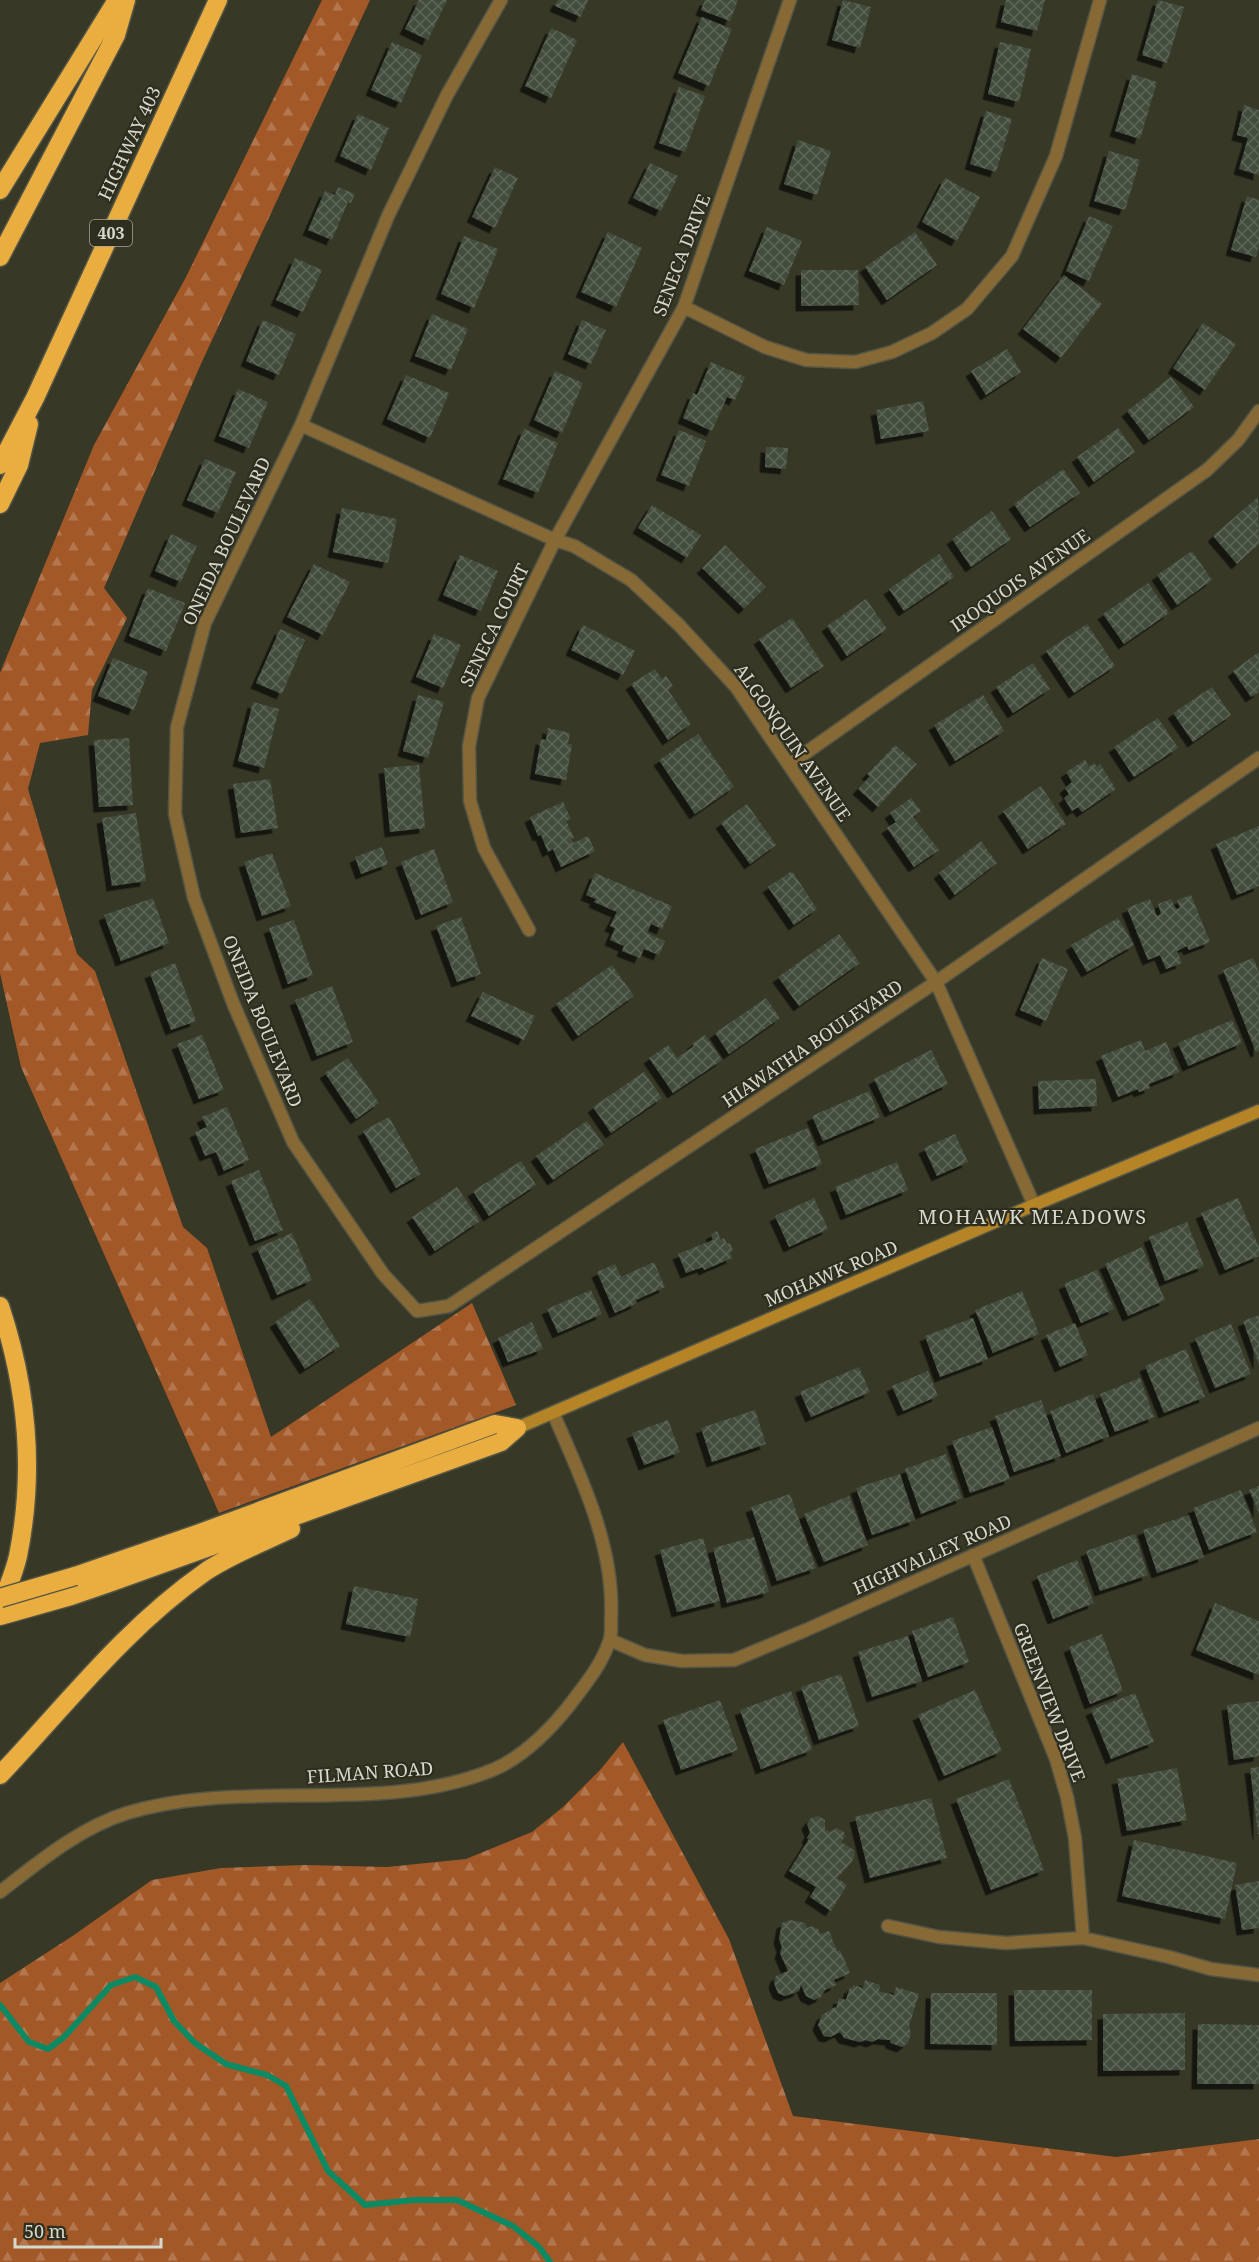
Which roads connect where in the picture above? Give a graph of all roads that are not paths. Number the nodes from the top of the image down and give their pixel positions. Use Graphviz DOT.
graph roads {
  1 [pos="117,0"];
  2 [pos="126,0"];
  3 [pos="218,0"];
  4 [pos="501,0"];
  5 [pos="790,0"];
  6 [pos="1100,0"];
  7 [pos="0,190"];
  8 [pos="0,257"];
  9 [pos="684,307"];
  10 [pos="35,398"];
  11 [pos="1259,411"];
  12 [pos="301,425"];
  13 [pos="0,465"];
  14 [pos="0,504"];
  15 [pos="555,540"];
  16 [pos="1259,758"];
  17 [pos="790,764"];
  18 [pos="529,930"];
  19 [pos="936,982"];
  20 [pos="1259,1111"];
  21 [pos="1034,1205"];
  22 [pos="383,1274"];
  23 [pos="0,1306"];
  24 [pos="553,1413"];
  25 [pos="517,1428"];
  26 [pos="1259,1428"];
  27 [pos="357,1495"];
  28 [pos="973,1555"];
  29 [pos="0,1598"];
  30 [pos="0,1608"];
  31 [pos="0,1616"];
  32 [pos="610,1640"];
  33 [pos="0,1775"];
  34 [pos="0,1892"];
  35 [pos="888,1926"];
  36 [pos="1083,1938"];
  37 [pos="1259,1975"];
  1 -- 7 [label="highway"];
  2 -- 8 [label="highway"];
  3 -- 10 [label="highway, HIGHWAY 403 / 403"];
  4 -- 12 [label="street, ONEIDA BOULEVARD"];
  5 -- 9 [label="street, SENECA DRIVE"];
  6 -- 9 [label="street"];
  9 -- 15 [label="street, SENECA DRIVE"];
  10 -- 13 [label="highway, HIGHWAY 403 / 403"];
  10 -- 14 [label="highway"];
  11 -- 17 [label="street, IROQUOIS AVENUE"];
  12 -- 15 [label="street, ALGONQUIN AVENUE"];
  12 -- 22 [label="street, ONEIDA BOULEVARD"];
  15 -- 17 [label="street, ALGONQUIN AVENUE"];
  15 -- 18 [label="street, SENECA COURT"];
  16 -- 19 [label="street, HIAWATHA BOULEVARD"];
  17 -- 19 [label="street, ALGONQUIN AVENUE"];
  19 -- 21 [label="street, ALGONQUIN AVENUE"];
  19 -- 22 [label="street, HIAWATHA BOULEVARD"];
  20 -- 21 [label="main road, MOHAWK ROAD"];
  21 -- 24 [label="main road, MOHAWK ROAD"];
  23 -- 30 [label="highway"];
  24 -- 25 [label="main road, MOHAWK ROAD"];
  24 -- 32 [label="street, FILMAN ROAD"];
  25 -- 27 [label="highway"];
  25 -- 29 [label="highway, bridge"];
  26 -- 28 [label="street, HIGHVALLEY ROAD"];
  27 -- 31 [label="highway"];
  27 -- 33 [label="highway"];
  28 -- 32 [label="street, HIGHVALLEY ROAD"];
  28 -- 36 [label="street, GREENVIEW DRIVE"];
  32 -- 34 [label="street, FILMAN ROAD"];
  35 -- 36 [label="street"];
  36 -- 37 [label="street"];
}
